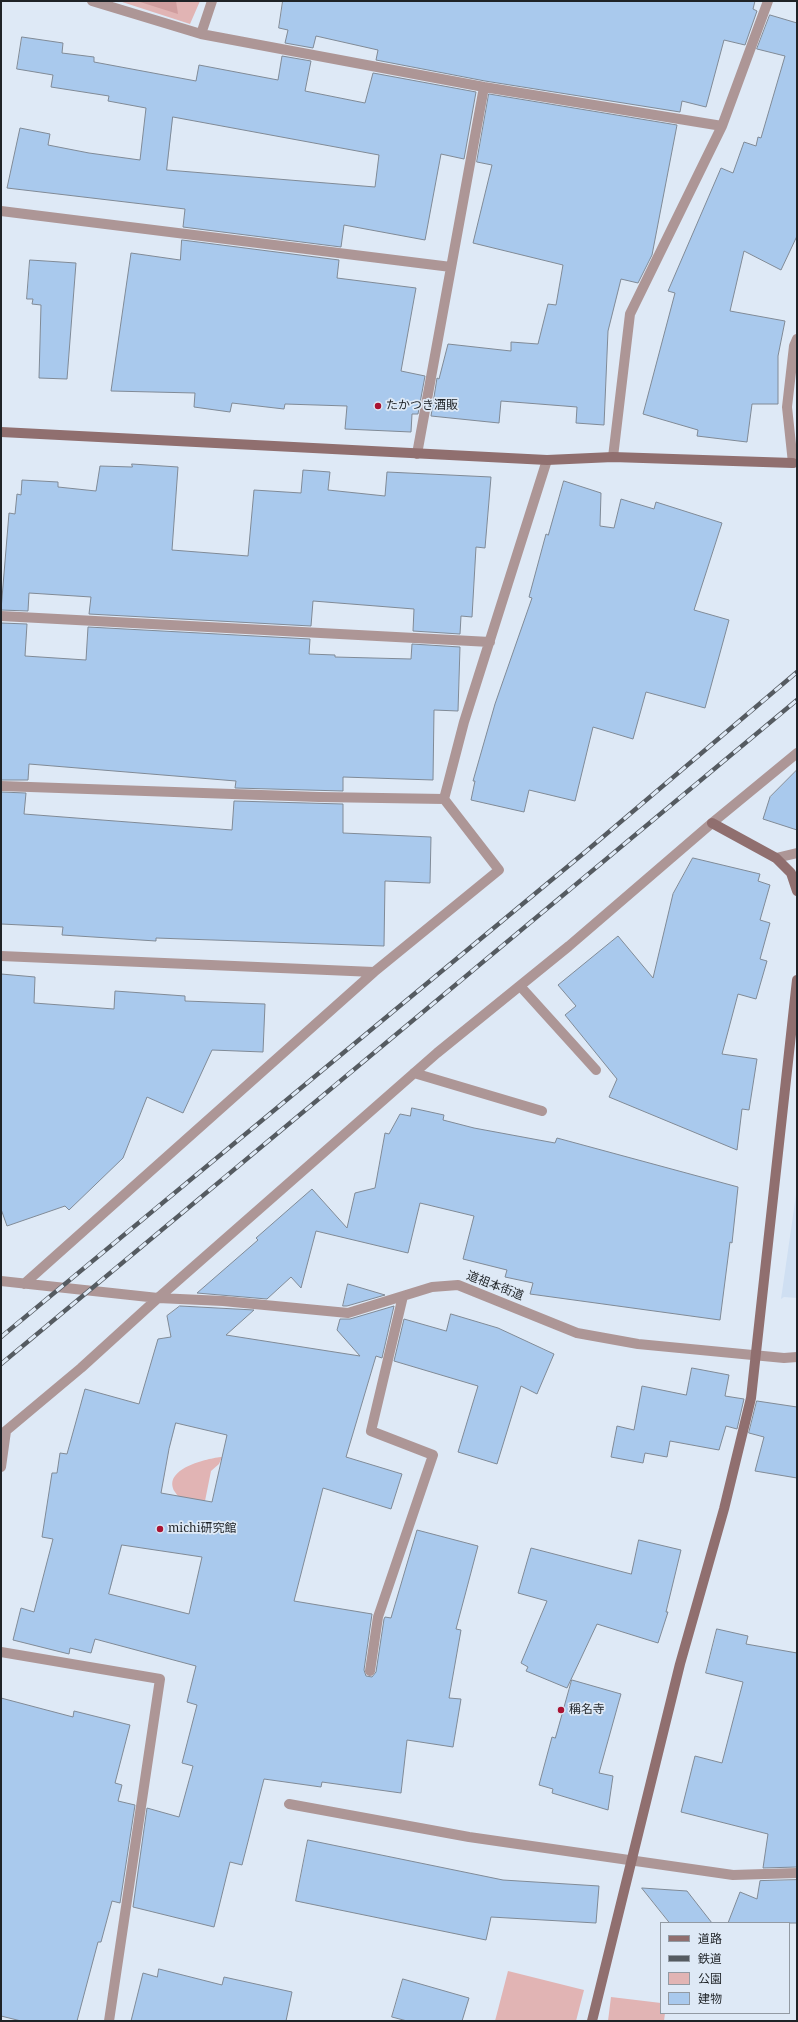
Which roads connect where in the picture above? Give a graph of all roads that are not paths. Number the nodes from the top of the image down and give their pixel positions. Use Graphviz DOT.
graph roads {
  1 [pos="92,1"];
  2 [pos="212,1"];
  3 [pos="768,1"];
  4 [pos="201,34"];
  5 [pos="484,87"];
  6 [pos="722,126"];
  7 [pos="1,211"];
  8 [pos="451,267"];
  9 [pos="797,339"];
  10 [pos="1,432"];
  11 [pos="417,454"];
  12 [pos="613,457"];
  13 [pos="547,460"];
  14 [pos="795,463"];
  15 [pos="1,616"];
  16 [pos="490,642"];
  17 [pos="797,753"];
  18 [pos="1,786"];
  19 [pos="444,800"];
  20 [pos="712,823"];
  21 [pos="797,853"];
  22 [pos="776,858"];
  23 [pos="797,890"];
  24 [pos="1,956"];
  25 [pos="374,972"];
  26 [pos="797,980"];
  27 [pos="520,986"];
  28 [pos="596,1070"];
  29 [pos="414,1072"];
  30 [pos="542,1111"];
  31 [pos="1,1281"];
  32 [pos="24,1284"];
  33 [pos="403,1296"];
  34 [pos="158,1298"];
  35 [pos="756,1355"];
  36 [pos="797,1357"];
  37 [pos="4,1433"];
  38 [pos="1,1467"];
  39 [pos="1,1652"];
  40 [pos="370,1671"];
  41 [pos="289,1804"];
  42 [pos="632,1860"];
  43 [pos="797,1873"];
  44 [pos="110,2021"];
  45 [pos="592,2021"];
  1 -- 4 [label="street"];
  2 -- 4 [label="street"];
  3 -- 6 [label="street"];
  4 -- 5 [label="street"];
  5 -- 6 [label="street"];
  5 -- 8 [label="street"];
  6 -- 12 [label="street"];
  7 -- 8 [label="street"];
  8 -- 11 [label="street"];
  9 -- 14 [label="street"];
  10 -- 11 [label="street"];
  11 -- 13 [label="street"];
  12 -- 13 [label="street"];
  12 -- 14 [label="street"];
  13 -- 16 [label="street"];
  15 -- 16 [label="street"];
  16 -- 19 [label="street"];
  17 -- 20 [label="street"];
  18 -- 19 [label="street"];
  19 -- 25 [label="street"];
  20 -- 22 [label="street"];
  20 -- 27 [label="street"];
  21 -- 22 [label="street"];
  22 -- 23 [label="street"];
  24 -- 25 [label="street"];
  25 -- 32 [label="street"];
  26 -- 35 [label="street"];
  27 -- 28 [label="street"];
  27 -- 29 [label="street"];
  29 -- 30 [label="street"];
  29 -- 34 [label="street"];
  31 -- 32 [label="street, 道祖本街道"];
  32 -- 34 [label="street, 道祖本街道"];
  33 -- 34 [label="street, 道祖本街道"];
  33 -- 35 [label="street, 道祖本街道"];
  33 -- 40 [label="street"];
  34 -- 37 [label="street"];
  35 -- 36 [label="street, 道祖本街道"];
  35 -- 42 [label="street"];
  37 -- 38 [label="street"];
  39 -- 44 [label="street"];
  41 -- 42 [label="street"];
  42 -- 43 [label="street"];
  42 -- 45 [label="street"];
}
